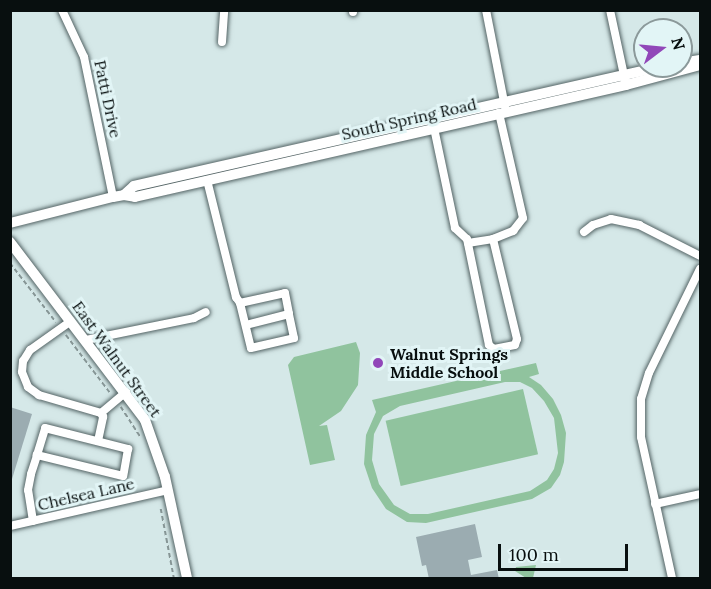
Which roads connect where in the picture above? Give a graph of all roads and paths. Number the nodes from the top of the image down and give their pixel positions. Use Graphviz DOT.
graph roads {
  1 [pos="62,10"];
  2 [pos="224,10"];
  3 [pos="486,10"];
  4 [pos="610,10"];
  5 [pos="222,42"];
  6 [pos="700,66"];
  7 [pos="633,77"];
  8 [pos="625,80"];
  9 [pos="503,109"];
  10 [pos="436,124"];
  11 [pos="206,175"];
  12 [pos="112,197"];
  13 [pos="10,223"];
  14 [pos="584,232"];
  15 [pos="493,238"];
  16 [pos="10,242"];
  17 [pos="468,243"];
  18 [pos="700,256"];
  19 [pos="10,263"];
  20 [pos="700,269"];
  21 [pos="240,303"];
  22 [pos="206,312"];
  23 [pos="289,314"];
  24 [pos="52,317"];
  25 [pos="71,321"];
  26 [pos="246,325"];
  27 [pos="69,338"];
  28 [pos="86,340"];
  29 [pos="107,389"];
  30 [pos="126,392"];
  31 [pos="122,408"];
  32 [pos="101,413"];
  33 [pos="141,438"];
  34 [pos="98,441"];
  35 [pos="37,455"];
  36 [pos="168,490"];
  37 [pos="700,494"];
  38 [pos="161,502"];
  39 [pos="655,504"];
  40 [pos="33,521"];
  41 [pos="10,526"];
  42 [pos="174,579"];
  43 [pos="187,579"];
  44 [pos="672,579"];
  1 -- 12 [label="street, Patti Drive"];
  2 -- 5 [label="street"];
  3 -- 9 [label="street"];
  4 -- 8 [label="street"];
  6 -- 8 [label="main road, South Spring Road"];
  7 -- 8 [label="main road, South Spring Road"];
  8 -- 9 [label="main road, South Spring Road"];
  9 -- 10 [label="main road, South Spring Road"];
  9 -- 15 [label="street"];
  10 -- 11 [label="main road, South Spring Road"];
  10 -- 17 [label="street"];
  11 -- 12 [label="main road, South Spring Road"];
  11 -- 21 [label="street"];
  12 -- 13 [label="main road, South Spring Road"];
  14 -- 18 [label="street"];
  15 -- 17 [label="street"];
  15 -- 17 [label="street"];
  16 -- 25 [label="main road, East Walnut Street"];
  19 -- 24 [label="path"];
  20 -- 39 [label="street"];
  21 -- 23 [label="street"];
  21 -- 26 [label="street"];
  22 -- 28 [label="street"];
  23 -- 26 [label="street"];
  23 -- 26 [label="street"];
  25 -- 28 [label="main road, East Walnut Street"];
  25 -- 32 [label="street"];
  27 -- 29 [label="path"];
  28 -- 30 [label="main road, East Walnut Street"];
  30 -- 32 [label="street"];
  30 -- 36 [label="main road, East Walnut Street"];
  31 -- 33 [label="path"];
  32 -- 34 [label="street"];
  34 -- 35 [label="street"];
  34 -- 35 [label="street"];
  35 -- 40 [label="street"];
  36 -- 40 [label="street, Chelsea Lane"];
  36 -- 43 [label="main road, East Walnut Street"];
  37 -- 39 [label="street"];
  38 -- 42 [label="path"];
  39 -- 44 [label="street"];
  40 -- 41 [label="street, Chelsea Lane"];
}
